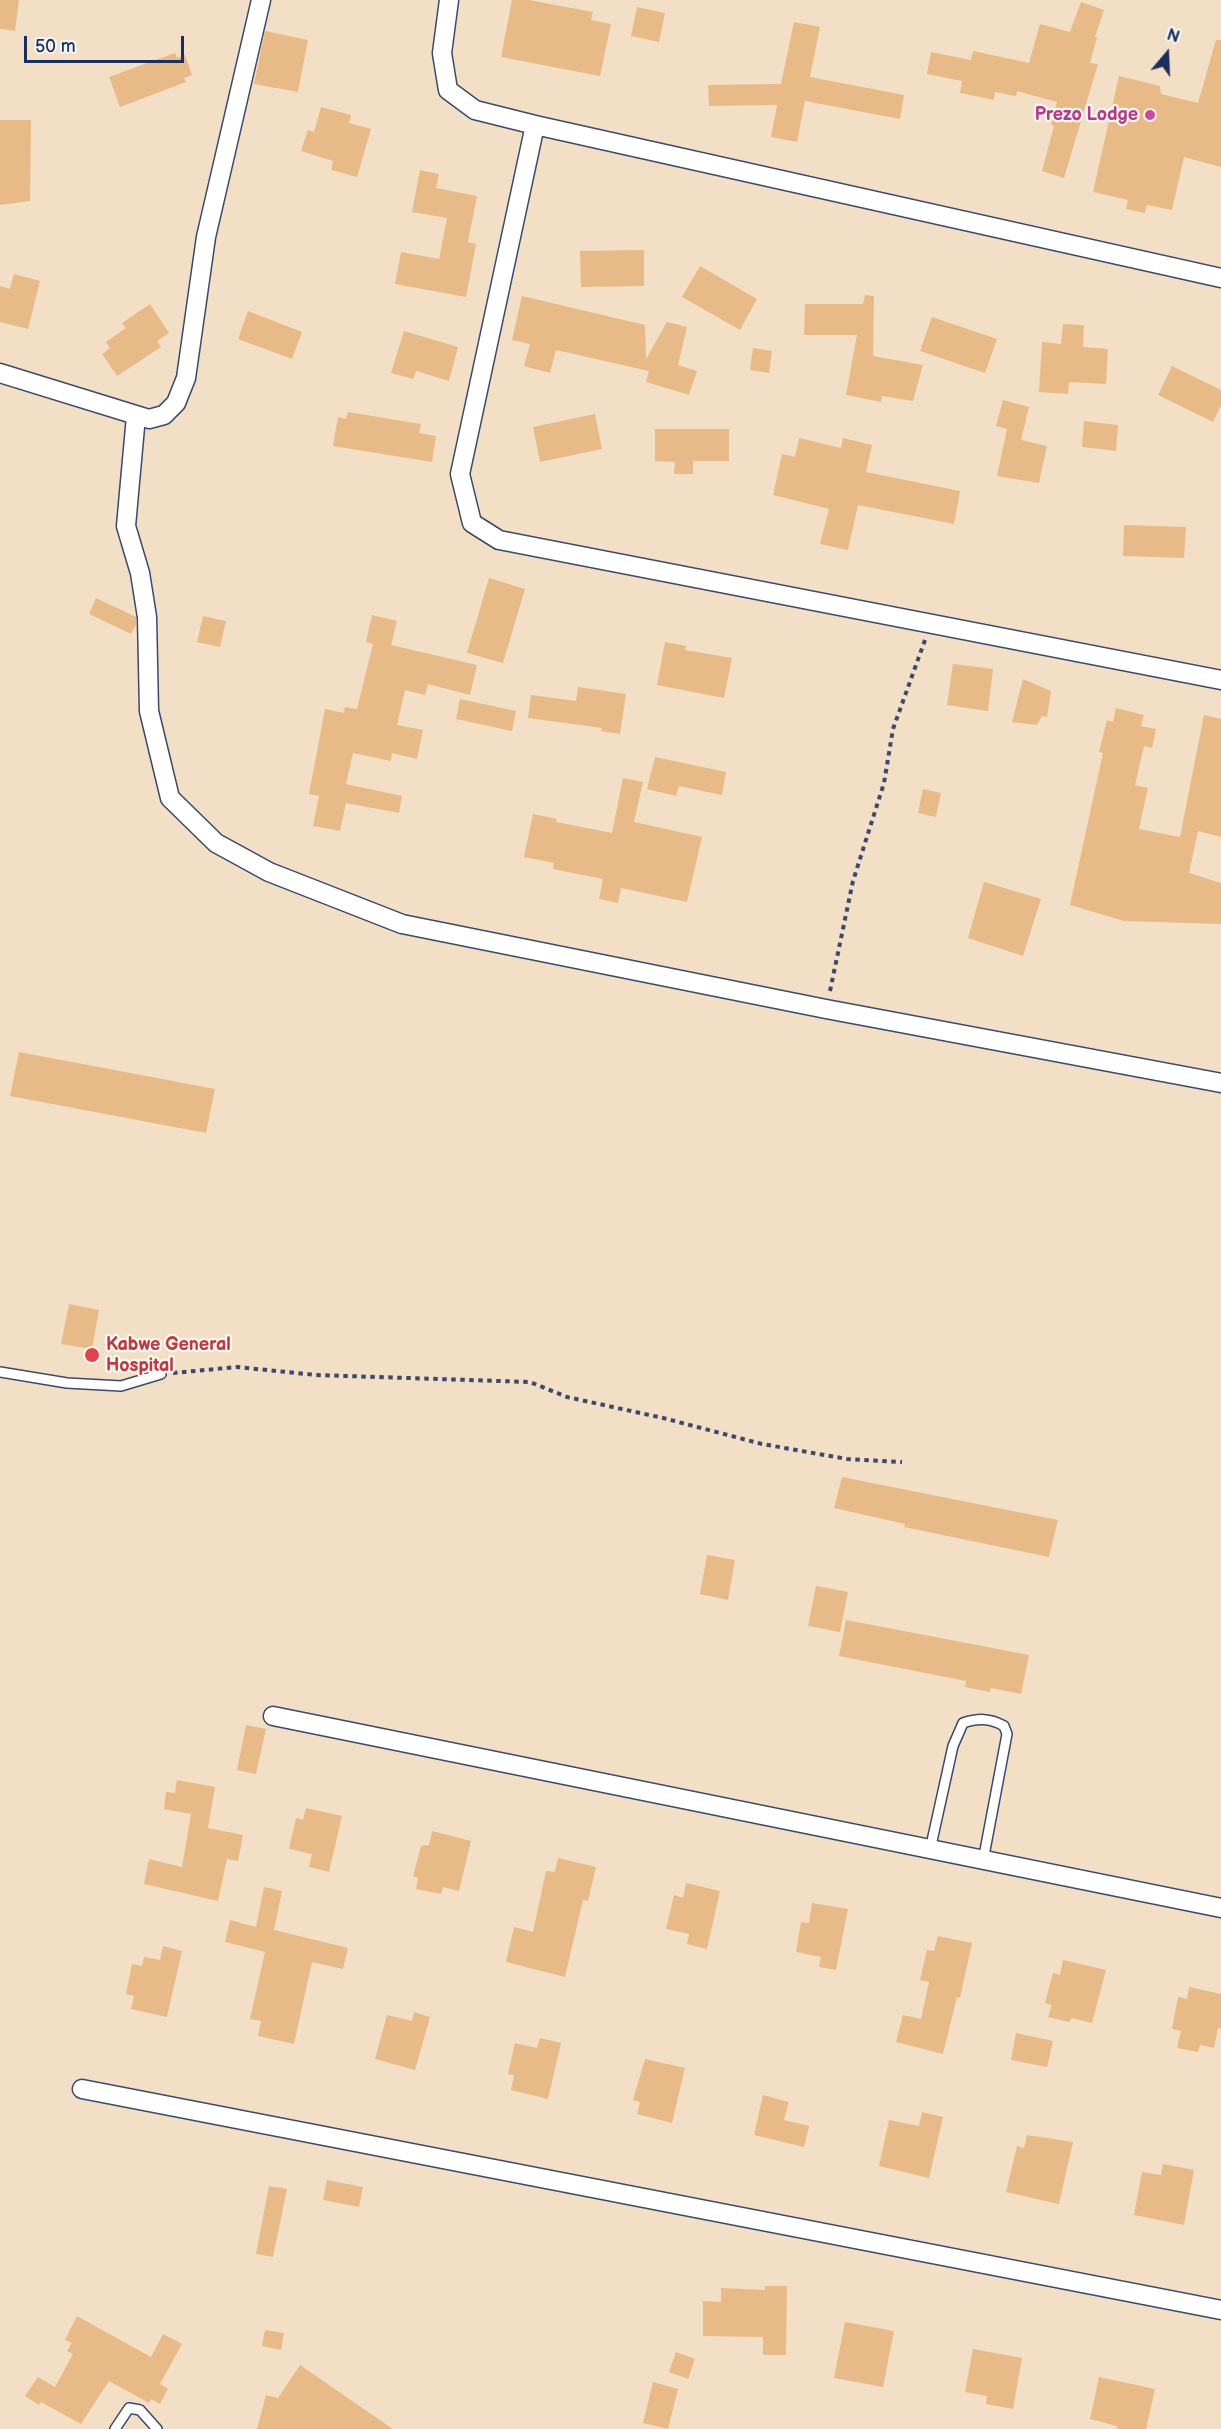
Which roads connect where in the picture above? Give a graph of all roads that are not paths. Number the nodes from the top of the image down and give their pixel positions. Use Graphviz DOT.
graph roads {
  1 [pos="261,0"];
  2 [pos="449,0"];
  3 [pos="535,125"];
  4 [pos="1221,278"];
  5 [pos="0,373"];
  6 [pos="136,416"];
  7 [pos="1221,680"];
  8 [pos="1221,1083"];
  9 [pos="0,1372"];
  10 [pos="160,1374"];
  11 [pos="273,1716"];
  12 [pos="930,1850"];
  13 [pos="982,1861"];
  14 [pos="1221,1908"];
  15 [pos="82,2089"];
  16 [pos="1221,2310"];
  17 [pos="115,2429"];
  18 [pos="157,2429"];
  1 -- 6 [label="street"];
  2 -- 3 [label="street"];
  3 -- 4 [label="street"];
  3 -- 7 [label="street"];
  5 -- 6 [label="street"];
  6 -- 8 [label="street"];
  9 -- 10 [label="lane"];
  11 -- 12 [label="street"];
  12 -- 13 [label="street"];
  12 -- 13 [label="lane"];
  13 -- 14 [label="street"];
  15 -- 16 [label="street"];
  17 -- 18 [label="lane"];
}
